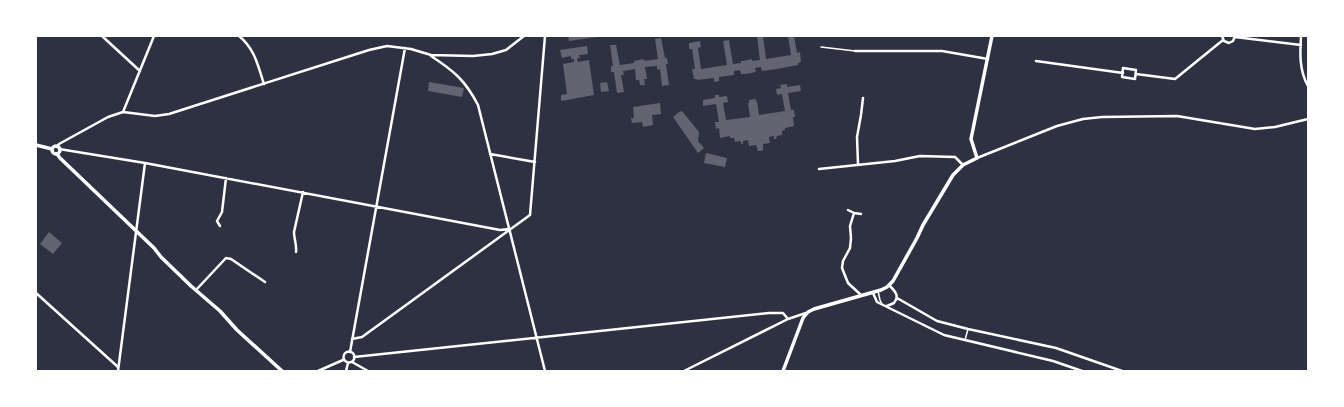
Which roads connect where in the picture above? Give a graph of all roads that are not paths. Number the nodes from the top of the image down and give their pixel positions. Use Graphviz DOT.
graph roads {
  1 [pos="102,36"];
  2 [pos="154,36"];
  3 [pos="239,36"];
  4 [pos="524,36"];
  5 [pos="546,36"];
  6 [pos="992,36"];
  7 [pos="1222,36"];
  8 [pos="1301,36"];
  9 [pos="1235,37"];
  10 [pos="1223,40"];
  11 [pos="1300,45"];
  12 [pos="821,47"];
  13 [pos="405,48"];
  14 [pos="855,51"];
  15 [pos="430,55"];
  16 [pos="988,59"];
  17 [pos="1036,61"];
  18 [pos="140,71"];
  19 [pos="1123,73"];
  20 [pos="1136,74"];
  21 [pos="264,84"];
  22 [pos="1308,86"];
  23 [pos="863,98"];
  24 [pos="123,112"];
  25 [pos="1308,119"];
  26 [pos="36,145"];
  27 [pos="58,148"];
  28 [pos="52,149"];
  29 [pos="57,154"];
  30 [pos="490,154"];
  31 [pos="977,158"];
  32 [pos="535,162"];
  33 [pos="145,163"];
  34 [pos="858,164"];
  35 [pos="963,165"];
  36 [pos="819,169"];
  37 [pos="226,178"];
  38 [pos="303,192"];
  39 [pos="376,206"];
  40 [pos="848,210"];
  41 [pos="854,213"];
  42 [pos="861,214"];
  43 [pos="220,226"];
  44 [pos="509,229"];
  45 [pos="135,230"];
  46 [pos="296,252"];
  47 [pos="265,282"];
  48 [pos="889,285"];
  49 [pos="196,290"];
  50 [pos="878,291"];
  51 [pos="873,292"];
  52 [pos="36,293"];
  53 [pos="861,295"];
  54 [pos="897,298"];
  55 [pos="884,305"];
  56 [pos="807,313"];
  57 [pos="788,319"];
  58 [pos="968,329"];
  59 [pos="536,338"];
  60 [pos="352,339"];
  61 [pos="965,340"];
  62 [pos="350,352"];
  63 [pos="354,357"];
  64 [pos="343,360"];
  65 [pos="352,362"];
  66 [pos="348,363"];
  67 [pos="118,367"];
  68 [pos="118,371"];
  69 [pos="282,371"];
  70 [pos="318,371"];
  71 [pos="346,371"];
  72 [pos="368,371"];
  73 [pos="545,371"];
  74 [pos="684,371"];
  75 [pos="783,371"];
  76 [pos="1082,371"];
  77 [pos="1122,371"];
  1 -- 18 [label="street"];
  2 -- 18 [label="street"];
  3 -- 21 [label="street"];
  4 -- 15 [label="street"];
  5 -- 32 [label="street"];
  6 -- 16 [label="street"];
  7 -- 10 [label="street"];
  8 -- 11 [label="street"];
  9 -- 10 [label="street"];
  9 -- 11 [label="street"];
  10 -- 20 [label="street"];
  11 -- 22 [label="street"];
  12 -- 14 [label="lane"];
  13 -- 15 [label="street"];
  13 -- 21 [label="street"];
  13 -- 39 [label="street"];
  14 -- 16 [label="street"];
  15 -- 30 [label="street"];
  16 -- 31 [label="street"];
  17 -- 19 [label="street"];
  18 -- 24 [label="street"];
  19 -- 20 [label="street"];
  19 -- 20 [label="street"];
  21 -- 24 [label="street"];
  23 -- 34 [label="street"];
  24 -- 27 [label="street"];
  25 -- 31 [label="street"];
  26 -- 28 [label="street"];
  27 -- 28 [label="street"];
  27 -- 29 [label="street"];
  27 -- 33 [label="street"];
  28 -- 29 [label="street"];
  29 -- 45 [label="street"];
  30 -- 32 [label="street"];
  30 -- 44 [label="street"];
  31 -- 35 [label="street"];
  32 -- 44 [label="street"];
  33 -- 37 [label="street"];
  33 -- 45 [label="street"];
  34 -- 35 [label="street"];
  34 -- 36 [label="street"];
  35 -- 48 [label="street"];
  37 -- 38 [label="street"];
  37 -- 43 [label="street"];
  38 -- 39 [label="street"];
  38 -- 46 [label="street"];
  39 -- 44 [label="street"];
  39 -- 60 [label="street"];
  40 -- 41 [label="street"];
  41 -- 42 [label="street"];
  41 -- 53 [label="street"];
  44 -- 59 [label="street"];
  44 -- 60 [label="street"];
  45 -- 49 [label="street"];
  45 -- 67 [label="street"];
  47 -- 49 [label="street"];
  48 -- 50 [label="street"];
  48 -- 54 [label="street"];
  49 -- 69 [label="street"];
  50 -- 51 [label="street"];
  50 -- 55 [label="lane"];
  51 -- 53 [label="street"];
  51 -- 55 [label="street"];
  52 -- 67 [label="street"];
  53 -- 56 [label="street"];
  54 -- 55 [label="street"];
  54 -- 58 [label="street"];
  55 -- 61 [label="street"];
  56 -- 57 [label="street"];
  56 -- 75 [label="street"];
  57 -- 59 [label="street"];
  57 -- 74 [label="street"];
  58 -- 61 [label="lane"];
  58 -- 77 [label="street"];
  59 -- 63 [label="street"];
  59 -- 73 [label="street"];
  60 -- 62 [label="street"];
  61 -- 76 [label="street"];
  62 -- 63 [label="street"];
  62 -- 64 [label="street"];
  63 -- 65 [label="street"];
  64 -- 66 [label="street"];
  64 -- 70 [label="street"];
  65 -- 66 [label="street"];
  65 -- 72 [label="street"];
  66 -- 71 [label="street"];
  67 -- 68 [label="street"];
}
